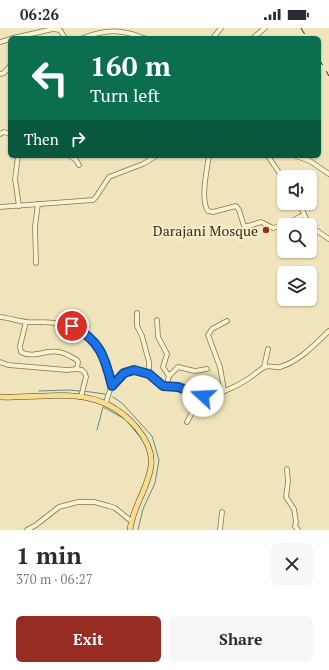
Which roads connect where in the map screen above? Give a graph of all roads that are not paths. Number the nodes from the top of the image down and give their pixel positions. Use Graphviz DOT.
graph roads {
  1 [pos="221,28"];
  2 [pos="265,28"];
  3 [pos="22,36"];
  4 [pos="64,36"];
  5 [pos="91,36"];
  6 [pos="138,36"];
  7 [pos="215,36"];
  8 [pos="256,36"];
  9 [pos="8,68"];
  10 [pos="0,74"];
  11 [pos="18,158"];
  12 [pos="73,158"];
  13 [pos="153,158"];
  14 [pos="209,158"];
  15 [pos="269,158"];
  16 [pos="302,158"];
  17 [pos="79,165"];
  18 [pos="277,170"];
  19 [pos="329,174"];
  20 [pos="38,204"];
  21 [pos="19,206"];
  22 [pos="0,207"];
  23 [pos="302,210"];
  24 [pos="304,215"];
  25 [pos="306,218"];
  26 [pos="317,230"];
  27 [pos="329,239"];
  28 [pos="36,263"];
  29 [pos="137,313"];
  30 [pos="0,317"];
  31 [pos="157,320"];
  32 [pos="227,321"];
  33 [pos="26,322"];
  34 [pos="329,331"];
  35 [pos="268,349"];
  36 [pos="0,362"];
  37 [pos="264,367"];
  38 [pos="77,369"];
  39 [pos="207,369"];
  40 [pos="149,374"];
  41 [pos="169,376"];
  42 [pos="112,386"];
  43 [pos="166,386"];
  44 [pos="224,390"];
  45 [pos="198,396"];
  46 [pos="0,397"];
  47 [pos="82,397"];
  48 [pos="106,403"];
  49 [pos="188,422"];
  50 [pos="286,469"];
  51 [pos="222,512"];
  52 [pos="131,521"];
  53 [pos="27,530"];
  54 [pos="130,530"];
  55 [pos="220,530"];
  56 [pos="298,530"];
  1 -- 7 [label="street"];
  2 -- 8 [label="street"];
  3 -- 4 [label="street"];
  5 -- 6 [label="street"];
  9 -- 10 [label="street"];
  11 -- 21 [label="street"];
  12 -- 17 [label="street"];
  13 -- 20 [label="street"];
  14 -- 24 [label="street"];
  15 -- 18 [label="street"];
  16 -- 19 [label="street"];
  20 -- 21 [label="street"];
  20 -- 28 [label="street"];
  21 -- 22 [label="street"];
  23 -- 24 [label="street"];
  24 -- 25 [label="street"];
  26 -- 27 [label="street"];
  29 -- 40 [label="street"];
  30 -- 33 [label="street"];
  31 -- 41 [label="street"];
  32 -- 44 [label="street"];
  33 -- 38 [label="street"];
  33 -- 42 [label="street"];
  34 -- 37 [label="street"];
  35 -- 37 [label="street"];
  36 -- 38 [label="street"];
  37 -- 44 [label="street"];
  38 -- 47 [label="street"];
  39 -- 41 [label="street"];
  40 -- 42 [label="street"];
  40 -- 43 [label="street"];
  41 -- 43 [label="street"];
  42 -- 48 [label="street"];
  43 -- 45 [label="street"];
  44 -- 45 [label="street"];
  45 -- 49 [label="street"];
  46 -- 47 [label="main road"];
  47 -- 48 [label="main road"];
  48 -- 52 [label="main road"];
  50 -- 56 [label="street"];
  51 -- 55 [label="street"];
  52 -- 53 [label="street"];
  52 -- 54 [label="main road"];
}
